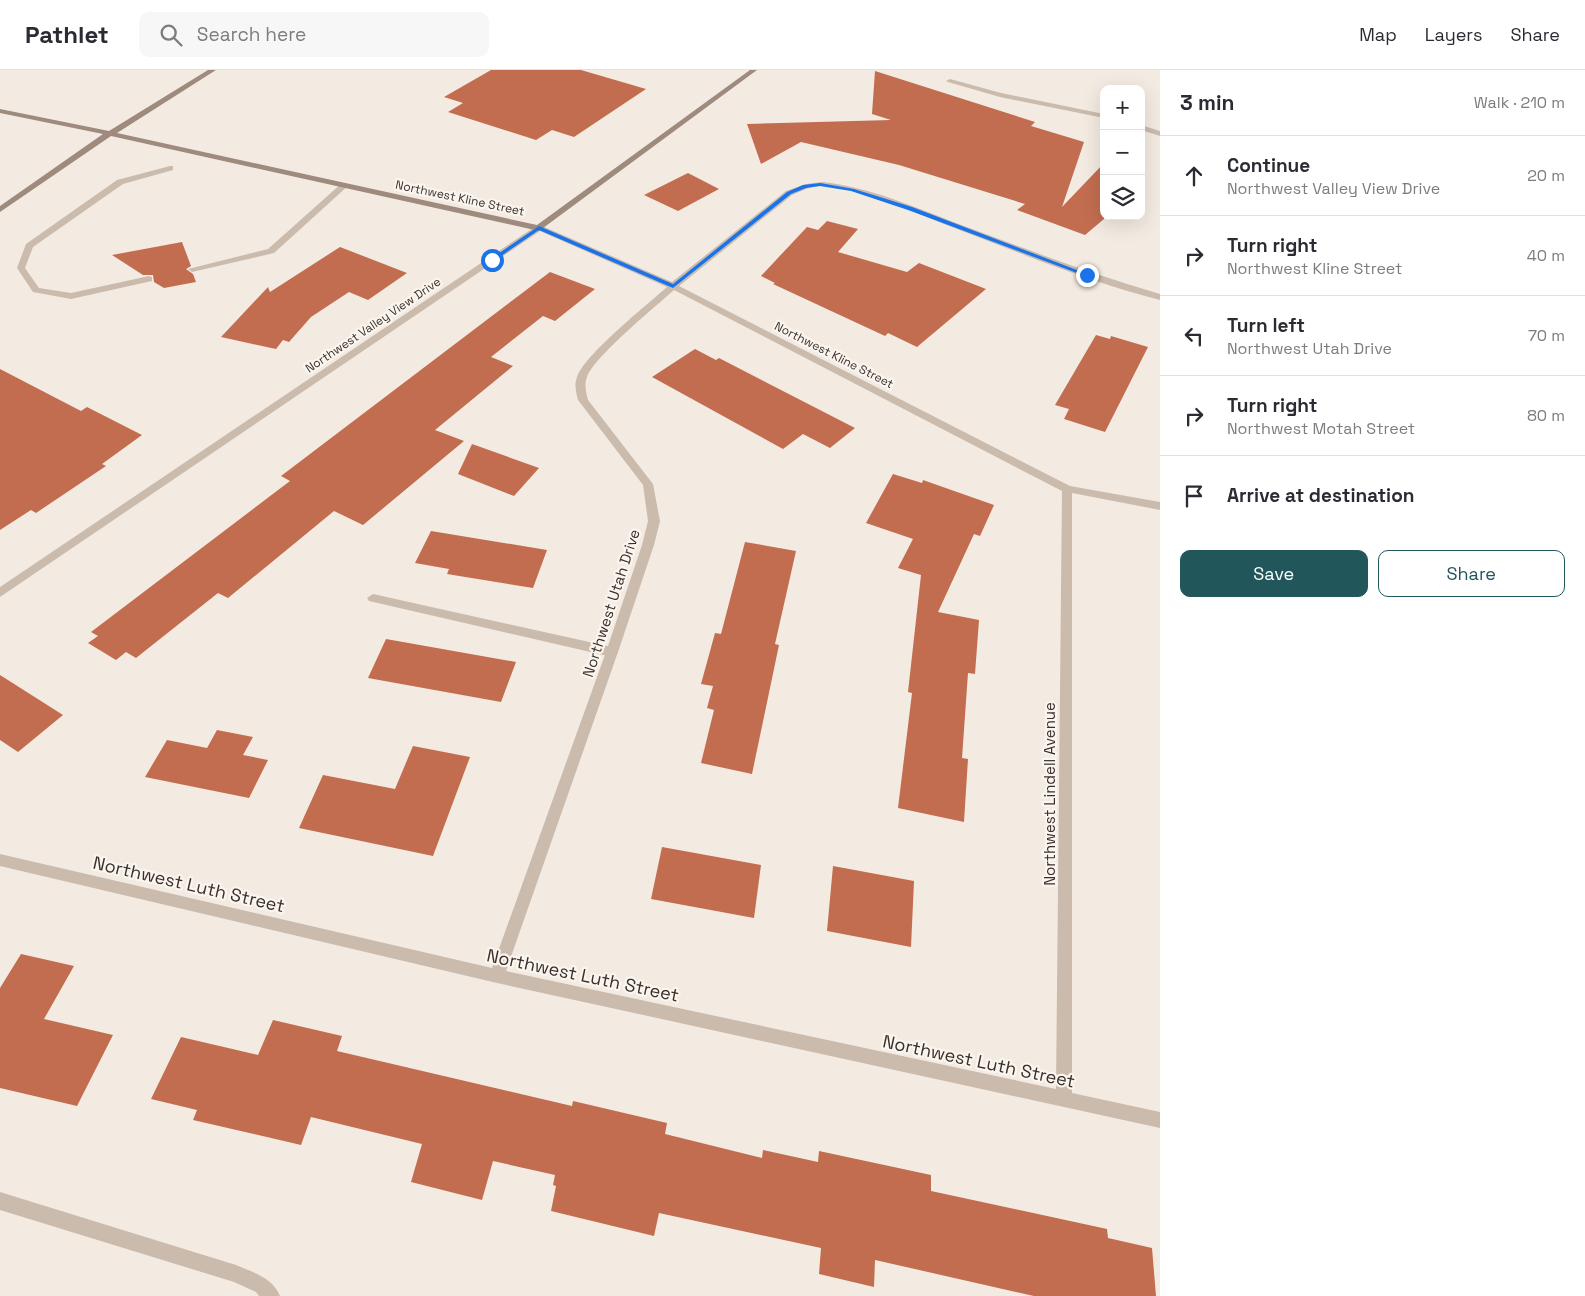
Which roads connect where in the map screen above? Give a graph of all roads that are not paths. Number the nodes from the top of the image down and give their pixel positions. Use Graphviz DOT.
graph roads {
  1 [pos="213,70"];
  2 [pos="754,70"];
  3 [pos="950,81"];
  4 [pos="0,111"];
  5 [pos="1100,115"];
  6 [pos="1145,128"];
  7 [pos="109,134"];
  8 [pos="1160,134"];
  9 [pos="170,168"];
  10 [pos="345,185"];
  11 [pos="0,210"];
  12 [pos="539,228"];
  13 [pos="192,269"];
  14 [pos="149,279"];
  15 [pos="673,286"];
  16 [pos="1160,297"];
  17 [pos="1067,489"];
  18 [pos="1160,506"];
  19 [pos="0,593"];
  20 [pos="373,598"];
  21 [pos="612,652"];
  22 [pos="0,860"];
  23 [pos="497,976"];
  24 [pos="1064,1098"];
  25 [pos="1160,1120"];
  26 [pos="0,1201"];
  27 [pos="271,1296"];
  1 -- 7 [label="street"];
  2 -- 12 [label="street, Northwest Valley View Drive"];
  3 -- 5 [label="street"];
  4 -- 7 [label="street, Northwest Kline Street"];
  6 -- 8 [label="street"];
  7 -- 10 [label="street, Northwest Kline Street"];
  7 -- 11 [label="street"];
  9 -- 14 [label="street"];
  10 -- 12 [label="street, Northwest Kline Street"];
  10 -- 13 [label="street"];
  12 -- 15 [label="street, Northwest Kline Street"];
  12 -- 19 [label="street, Northwest Valley View Drive"];
  15 -- 16 [label="street, Northwest Utah Drive"];
  15 -- 17 [label="street, Northwest Kline Street"];
  15 -- 21 [label="street, Northwest Utah Drive"];
  17 -- 18 [label="street, Northwest Kline Street"];
  17 -- 24 [label="street, Northwest Lindell Avenue"];
  20 -- 21 [label="street"];
  21 -- 23 [label="street, Northwest Utah Drive"];
  22 -- 23 [label="street, Northwest Luth Street"];
  23 -- 24 [label="street, Northwest Luth Street"];
  24 -- 25 [label="street, Northwest Luth Street"];
  26 -- 27 [label="street"];
}
